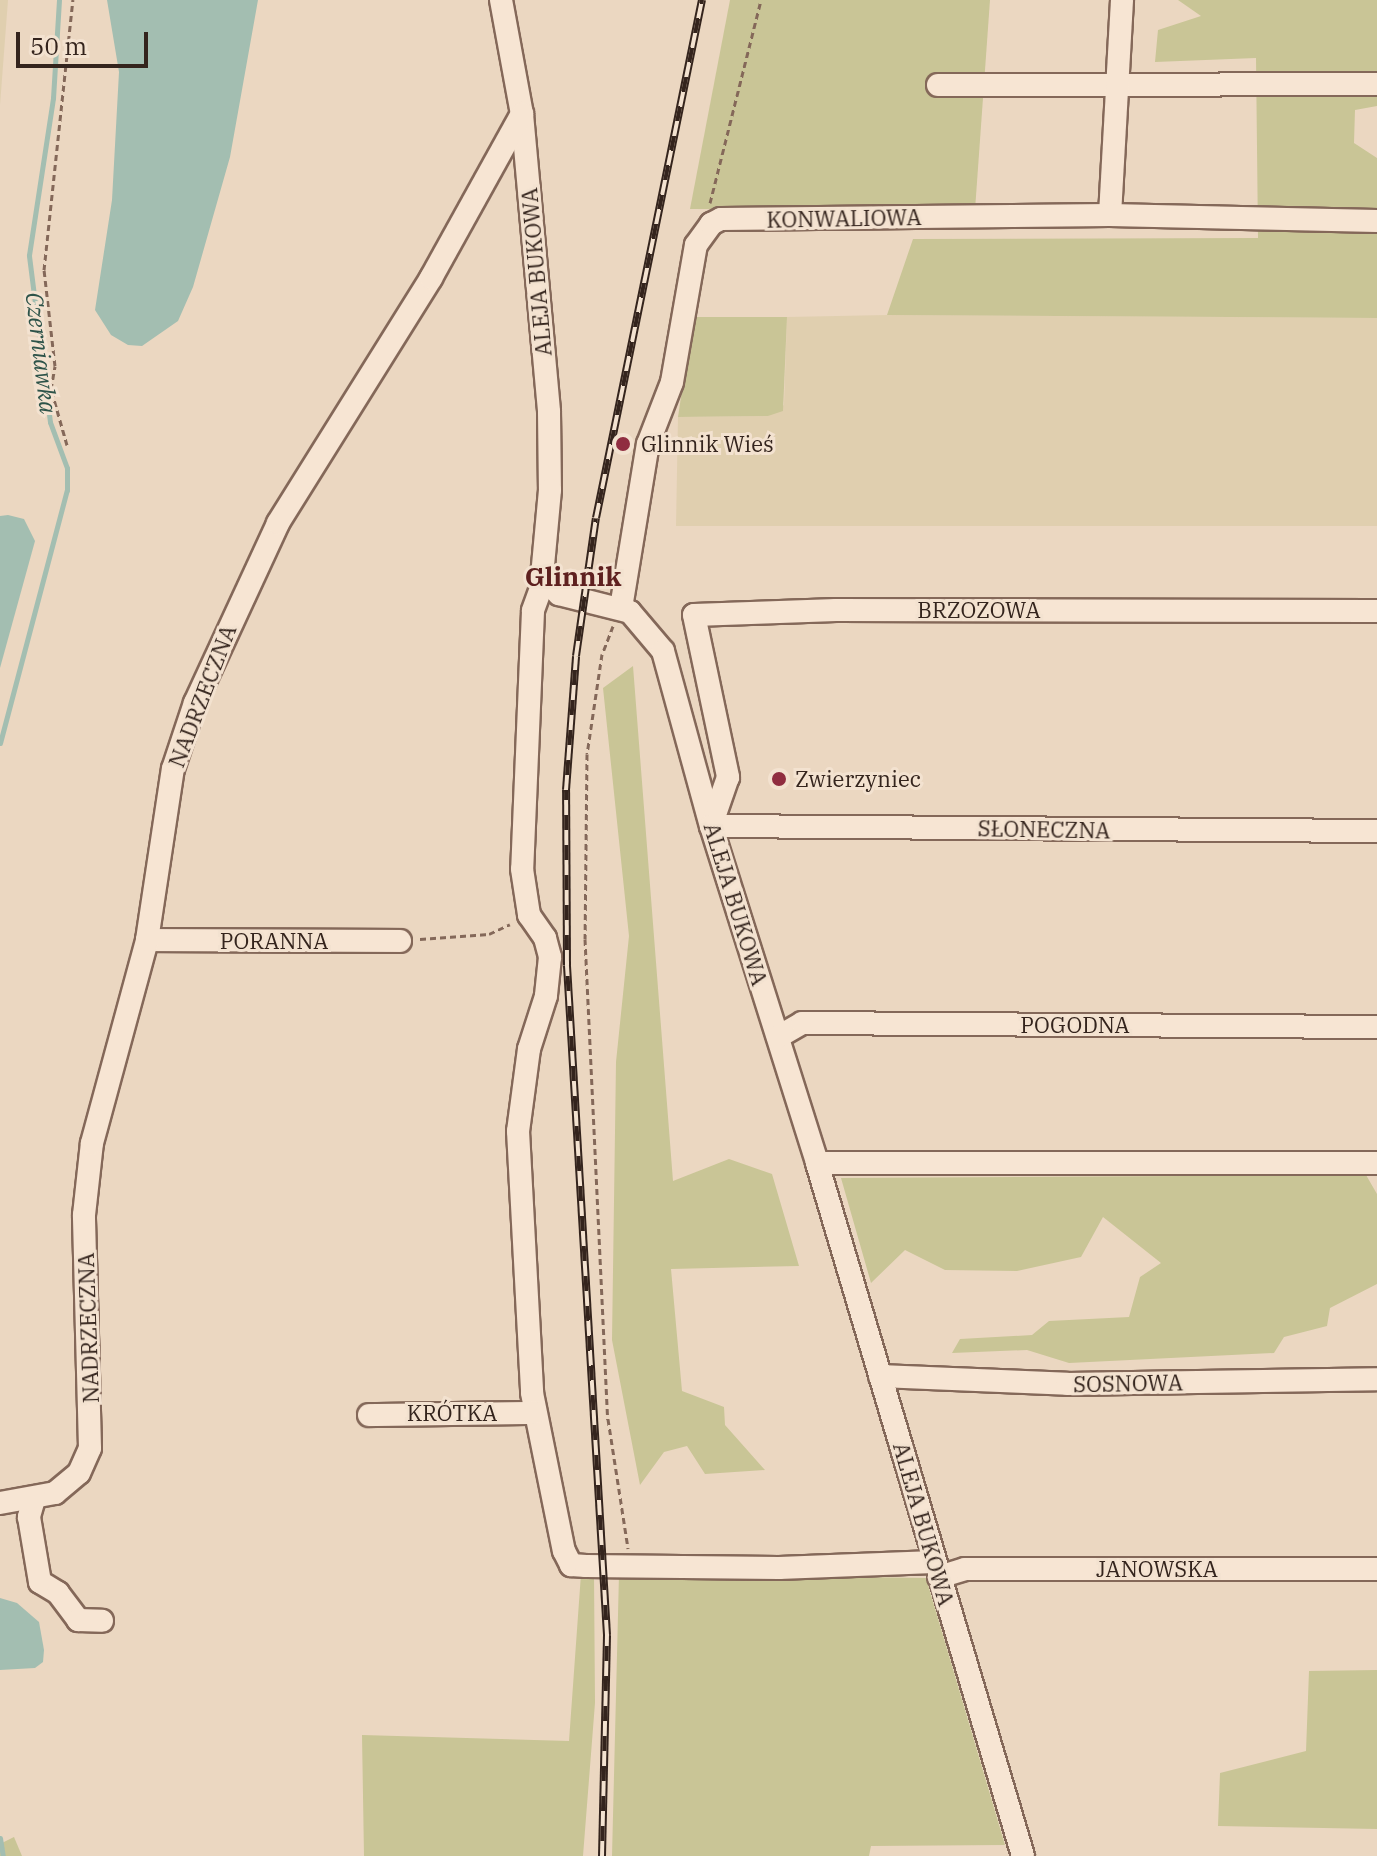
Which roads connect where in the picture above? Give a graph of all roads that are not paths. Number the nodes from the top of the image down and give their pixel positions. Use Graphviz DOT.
graph roads {
  1 [pos="501,0"];
  2 [pos="1122,0"];
  3 [pos="1377,84"];
  4 [pos="938,85"];
  5 [pos="1120,88"];
  6 [pos="522,114"];
  7 [pos="1110,215"];
  8 [pos="1377,221"];
  9 [pos="544,580"];
  10 [pos="621,608"];
  11 [pos="1377,611"];
  12 [pos="711,826"];
  13 [pos="1377,831"];
  14 [pos="147,940"];
  15 [pos="400,941"];
  16 [pos="1377,1027"];
  17 [pos="778,1037"];
  18 [pos="817,1163"];
  19 [pos="1377,1163"];
  20 [pos="880,1376"];
  21 [pos="1377,1379"];
  22 [pos="535,1413"];
  23 [pos="369,1415"];
  24 [pos="34,1499"];
  25 [pos="0,1503"];
  26 [pos="936,1569"];
  27 [pos="1377,1569"];
  28 [pos="102,1621"];
  29 [pos="1023,1856"];
  1 -- 6 [label="street, ALEJA BUKOWA"];
  2 -- 5 [label="street"];
  3 -- 5 [label="street"];
  4 -- 5 [label="street"];
  5 -- 7 [label="street"];
  6 -- 9 [label="street, ALEJA BUKOWA"];
  6 -- 14 [label="street, NADRZECZNA"];
  7 -- 8 [label="street, KONWALIOWA"];
  7 -- 10 [label="street, KONWALIOWA"];
  9 -- 10 [label="street, ALEJA BUKOWA"];
  9 -- 22 [label="street"];
  10 -- 12 [label="street, ALEJA BUKOWA"];
  11 -- 12 [label="street, BRZOZOWA"];
  12 -- 13 [label="street, SŁONECZNA"];
  12 -- 17 [label="street, ALEJA BUKOWA"];
  14 -- 15 [label="street, PORANNA"];
  14 -- 24 [label="street, NADRZECZNA"];
  16 -- 17 [label="street, POGODNA"];
  17 -- 18 [label="street, ALEJA BUKOWA"];
  18 -- 19 [label="street"];
  18 -- 20 [label="street, ALEJA BUKOWA"];
  20 -- 21 [label="street, SOSNOWA"];
  20 -- 26 [label="street, ALEJA BUKOWA"];
  22 -- 23 [label="street, KRÓTKA"];
  22 -- 26 [label="street, JANOWSKA"];
  24 -- 25 [label="street"];
  24 -- 28 [label="street"];
  26 -- 27 [label="street, JANOWSKA"];
  26 -- 29 [label="street, ALEJA BUKOWA"];
}
